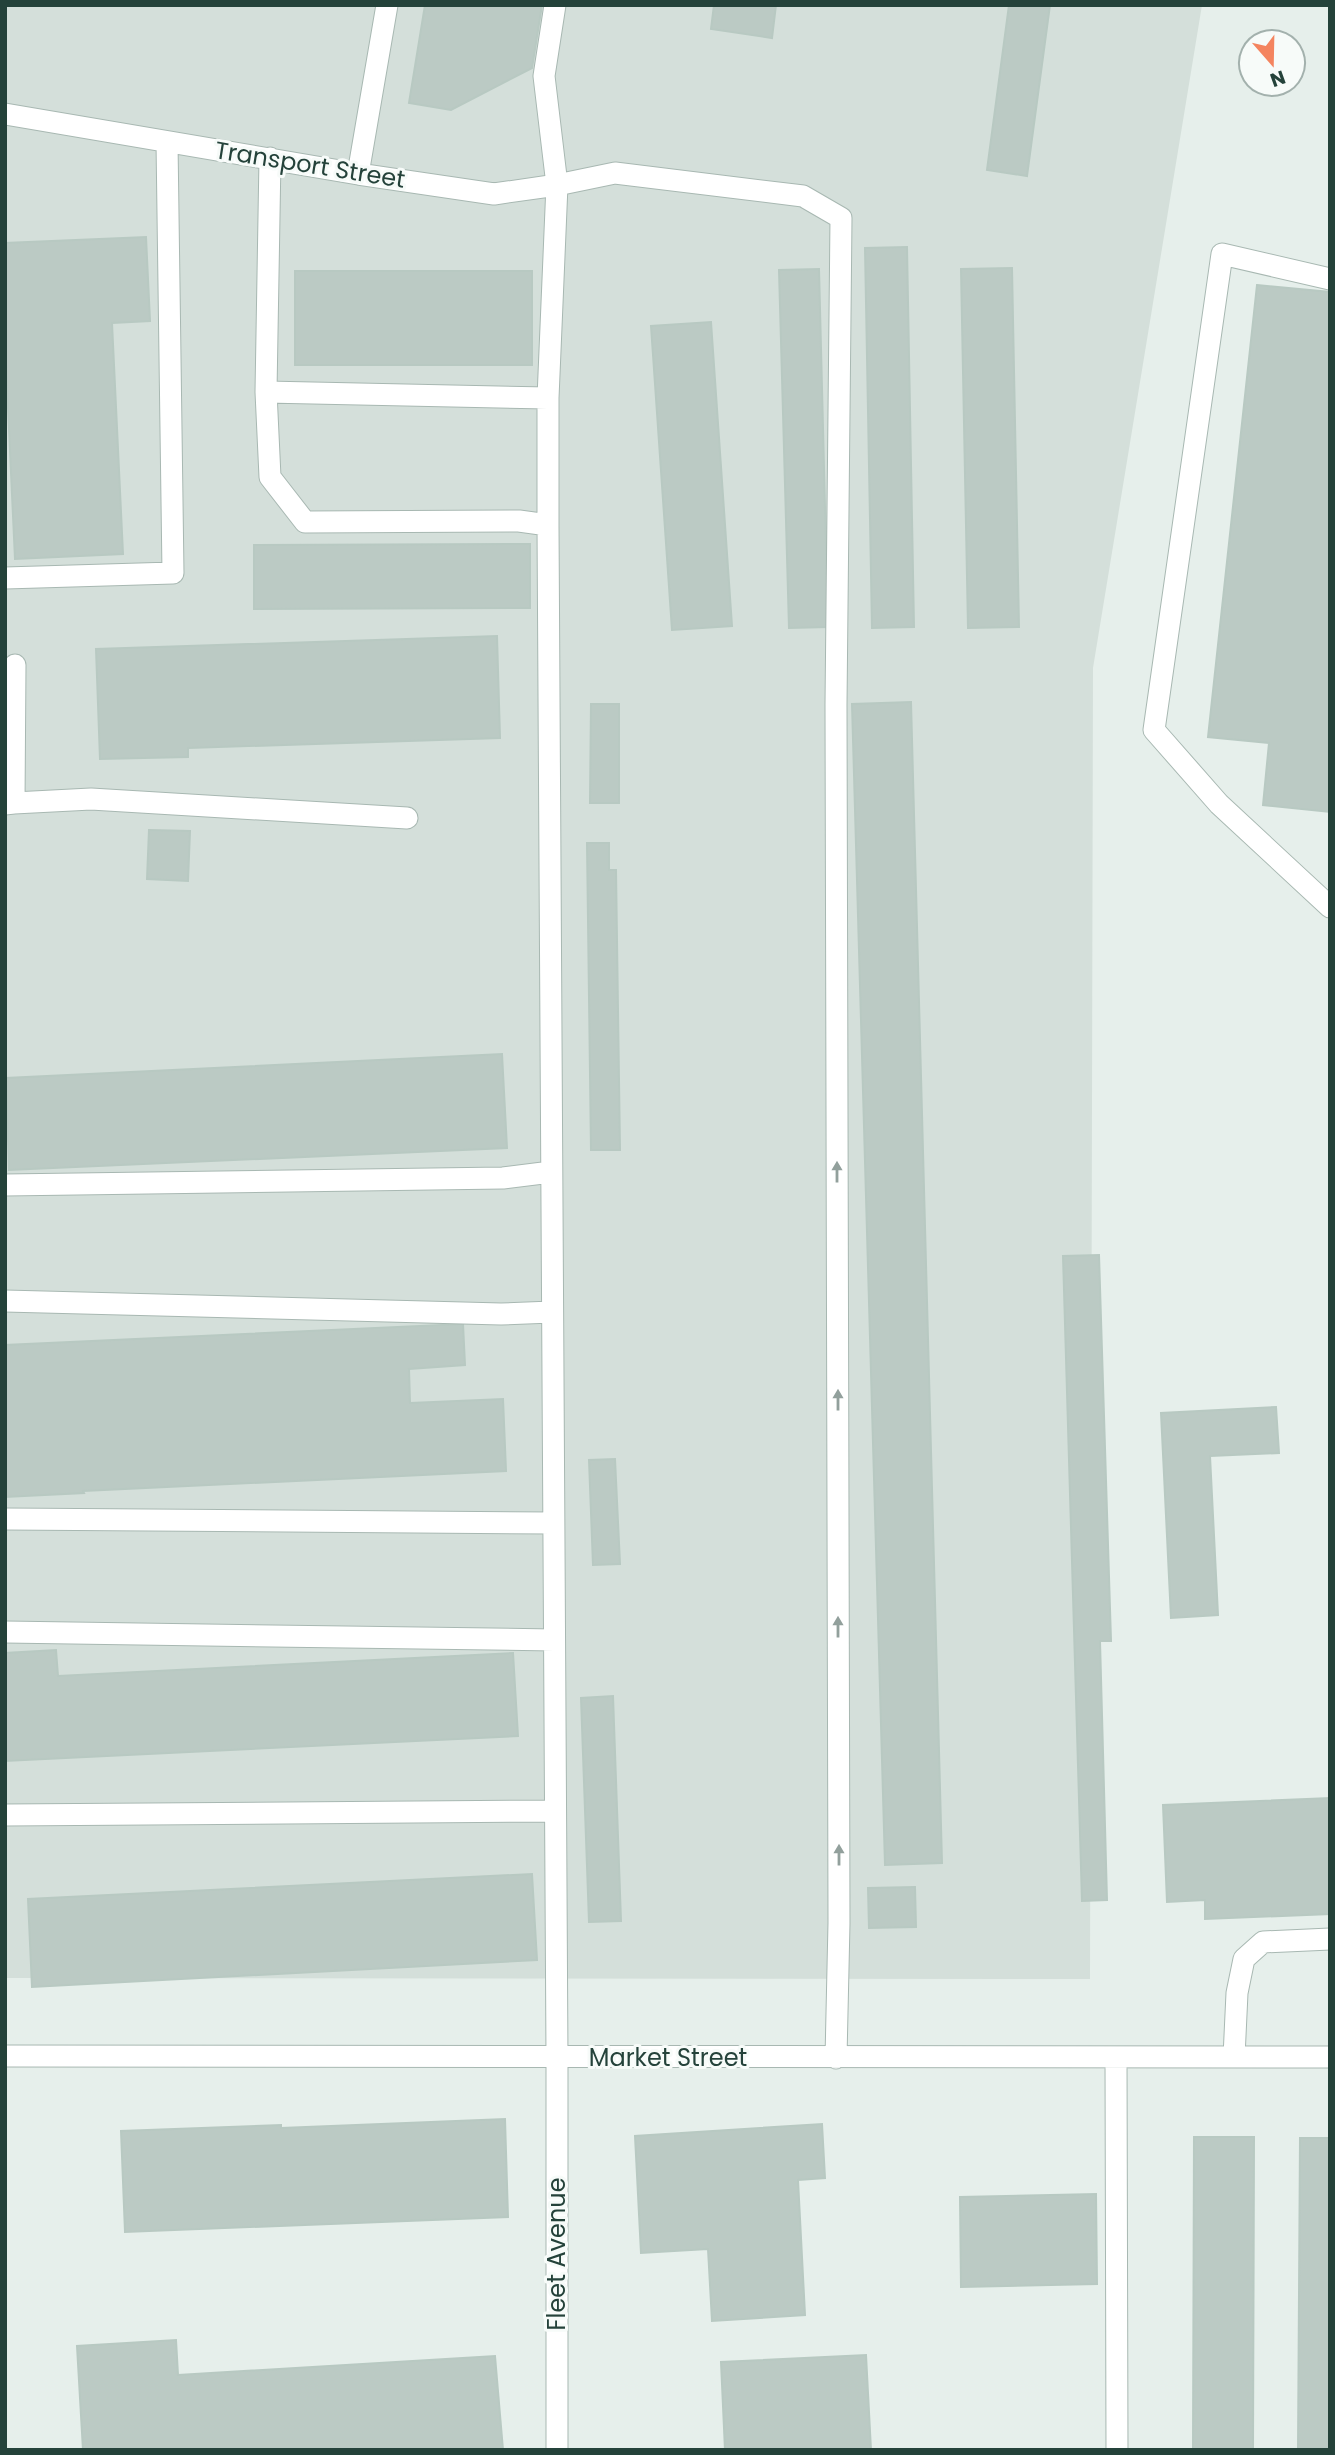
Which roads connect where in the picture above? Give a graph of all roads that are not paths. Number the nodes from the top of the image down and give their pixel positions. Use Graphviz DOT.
graph roads {
  1 [pos="387,5"];
  2 [pos="555,5"];
  3 [pos="5,114"];
  4 [pos="167,142"];
  5 [pos="270,159"];
  6 [pos="358,174"];
  7 [pos="557,186"];
  8 [pos="1330,279"];
  9 [pos="266,391"];
  10 [pos="548,398"];
  11 [pos="548,525"];
  12 [pos="5,578"];
  13 [pos="15,665"];
  14 [pos="10,804"];
  15 [pos="407,818"];
  16 [pos="1330,907"];
  17 [pos="551,1172"];
  18 [pos="5,1185"];
  19 [pos="5,1301"];
  20 [pos="552,1312"];
  21 [pos="5,1518"];
  22 [pos="553,1523"];
  23 [pos="5,1632"];
  24 [pos="554,1640"];
  25 [pos="555,1811"];
  26 [pos="5,1815"];
  27 [pos="1330,1940"];
  28 [pos="5,2056"];
  29 [pos="1116,2057"];
  30 [pos="1234,2057"];
  31 [pos="1330,2057"];
  32 [pos="557,2058"];
  33 [pos="836,2058"];
  34 [pos="557,2450"];
  35 [pos="1117,2450"];
  1 -- 6 [label="street"];
  2 -- 7 [label="street, Fleet Avenue"];
  3 -- 4 [label="street, Transport Street"];
  4 -- 5 [label="street, Transport Street"];
  4 -- 12 [label="street"];
  5 -- 6 [label="street, Transport Street"];
  5 -- 9 [label="street"];
  6 -- 7 [label="street, Transport Street"];
  7 -- 10 [label="street, Fleet Avenue"];
  33 -- 7 [label="street, Transport Street, one-way"];
  8 -- 16 [label="street"];
  9 -- 10 [label="street"];
  9 -- 11 [label="street"];
  10 -- 11 [label="street, Fleet Avenue"];
  11 -- 17 [label="street, Fleet Avenue"];
  13 -- 14 [label="street"];
  14 -- 15 [label="street"];
  17 -- 18 [label="street"];
  17 -- 20 [label="street, Fleet Avenue"];
  19 -- 20 [label="street"];
  20 -- 22 [label="street, Fleet Avenue"];
  21 -- 22 [label="street"];
  22 -- 24 [label="street, Fleet Avenue"];
  23 -- 24 [label="street"];
  24 -- 25 [label="street, Fleet Avenue"];
  25 -- 26 [label="street"];
  25 -- 32 [label="street, Fleet Avenue"];
  27 -- 30 [label="street"];
  28 -- 32 [label="street, Market Street"];
  29 -- 30 [label="street, Market Street"];
  29 -- 33 [label="street, Market Street"];
  29 -- 35 [label="street"];
  30 -- 31 [label="street, Market Street"];
  32 -- 33 [label="street, Market Street"];
  32 -- 34 [label="street, Fleet Avenue"];
}
